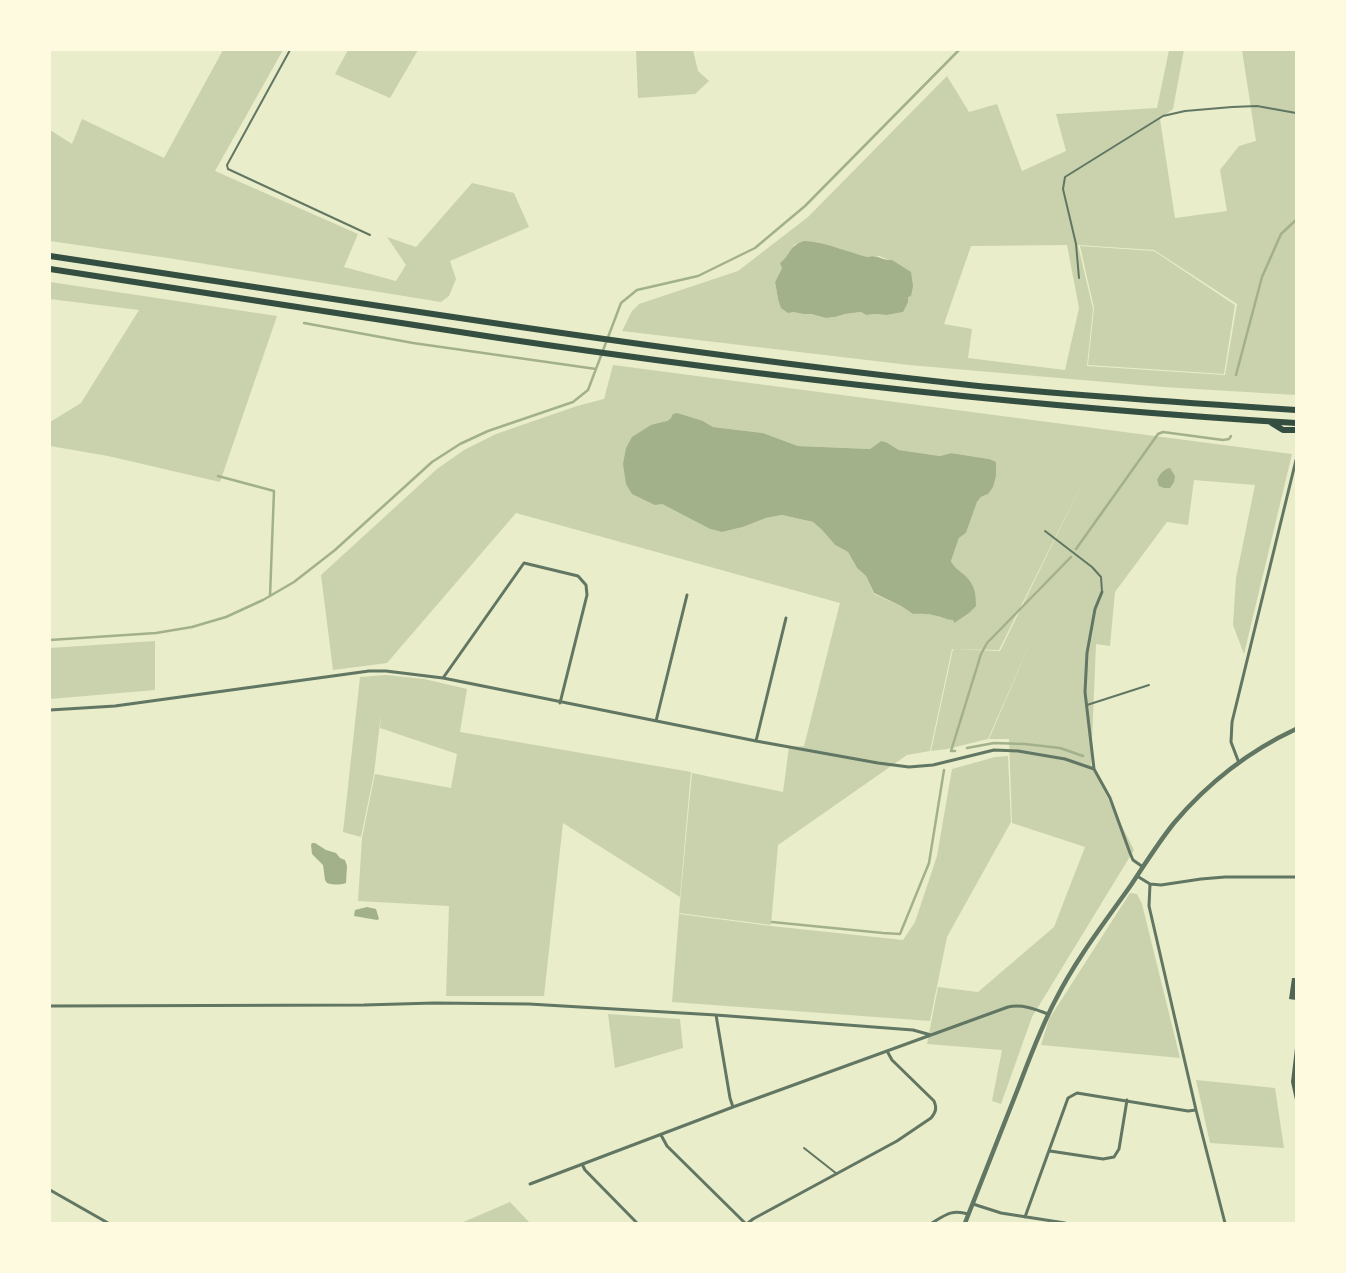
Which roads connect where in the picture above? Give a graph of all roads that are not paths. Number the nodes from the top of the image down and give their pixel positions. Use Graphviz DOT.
graph roads {
  1 [pos="290,50"];
  2 [pos="1296,113"];
  3 [pos="370,235"];
  4 [pos="50,256"];
  5 [pos="50,269"];
  6 [pos="1079,278"];
  7 [pos="1296,410"];
  8 [pos="1268,421"];
  9 [pos="1296,423"];
  10 [pos="1296,430"];
  11 [pos="1296,460"];
  12 [pos="1045,531"];
  13 [pos="1102,592"];
  14 [pos="686,595"];
  15 [pos="786,618"];
  16 [pos="443,678"];
  17 [pos="1149,685"];
  18 [pos="560,703"];
  19 [pos="1087,706"];
  20 [pos="50,710"];
  21 [pos="656,721"];
  22 [pos="1296,729"];
  23 [pos="756,741"];
  24 [pos="1239,763"];
  25 [pos="1094,769"];
  26 [pos="1143,867"];
  27 [pos="1137,876"];
  28 [pos="1296,878"];
  29 [pos="1150,884"];
  30 [pos="50,1006"];
  31 [pos="1048,1014"];
  32 [pos="716,1015"];
  33 [pos="930,1035"];
  34 [pos="887,1051"];
  35 [pos="1127,1100"];
  36 [pos="733,1107"];
  37 [pos="1196,1110"];
  38 [pos="661,1135"];
  39 [pos="804,1148"];
  40 [pos="1050,1151"];
  41 [pos="582,1164"];
  42 [pos="837,1174"];
  43 [pos="530,1184"];
  44 [pos="50,1190"];
  45 [pos="972,1204"];
  46 [pos="968,1214"];
  47 [pos="1025,1217"];
  48 [pos="108,1223"];
  49 [pos="637,1223"];
  50 [pos="746,1223"];
  51 [pos="932,1223"];
  52 [pos="965,1223"];
  53 [pos="1065,1223"];
  54 [pos="1225,1223"];
  1 -- 3 [label="lane"];
  2 -- 6 [label="lane"];
  4 -- 7 [label="highway"];
  5 -- 8 [label="highway"];
  8 -- 9 [label="highway"];
  8 -- 10 [label="highway"];
  11 -- 24 [label="street"];
  12 -- 13 [label="lane"];
  13 -- 19 [label="street"];
  14 -- 21 [label="street"];
  15 -- 23 [label="street"];
  16 -- 18 [label="street"];
  16 -- 18 [label="street"];
  16 -- 20 [label="street"];
  17 -- 19 [label="lane"];
  18 -- 21 [label="street"];
  19 -- 25 [label="street"];
  21 -- 23 [label="street"];
  22 -- 24 [label="street"];
  23 -- 25 [label="street"];
  24 -- 26 [label="street"];
  25 -- 26 [label="street"];
  26 -- 27 [label="street"];
  27 -- 29 [label="street"];
  27 -- 31 [label="street"];
  28 -- 29 [label="street"];
  29 -- 37 [label="street"];
  30 -- 32 [label="street"];
  31 -- 33 [label="street"];
  31 -- 45 [label="street"];
  32 -- 33 [label="street"];
  32 -- 36 [label="street"];
  33 -- 34 [label="street"];
  34 -- 36 [label="street"];
  34 -- 42 [label="street"];
  35 -- 37 [label="street"];
  35 -- 40 [label="street"];
  35 -- 40 [label="street"];
  36 -- 38 [label="street"];
  37 -- 54 [label="street"];
  38 -- 41 [label="street"];
  38 -- 50 [label="street"];
  39 -- 42 [label="lane"];
  40 -- 47 [label="street"];
  41 -- 43 [label="street"];
  41 -- 49 [label="street"];
  42 -- 50 [label="street"];
  44 -- 48 [label="street"];
  45 -- 46 [label="street"];
  45 -- 47 [label="street"];
  46 -- 51 [label="street"];
  46 -- 52 [label="street"];
  47 -- 53 [label="street"];
}
